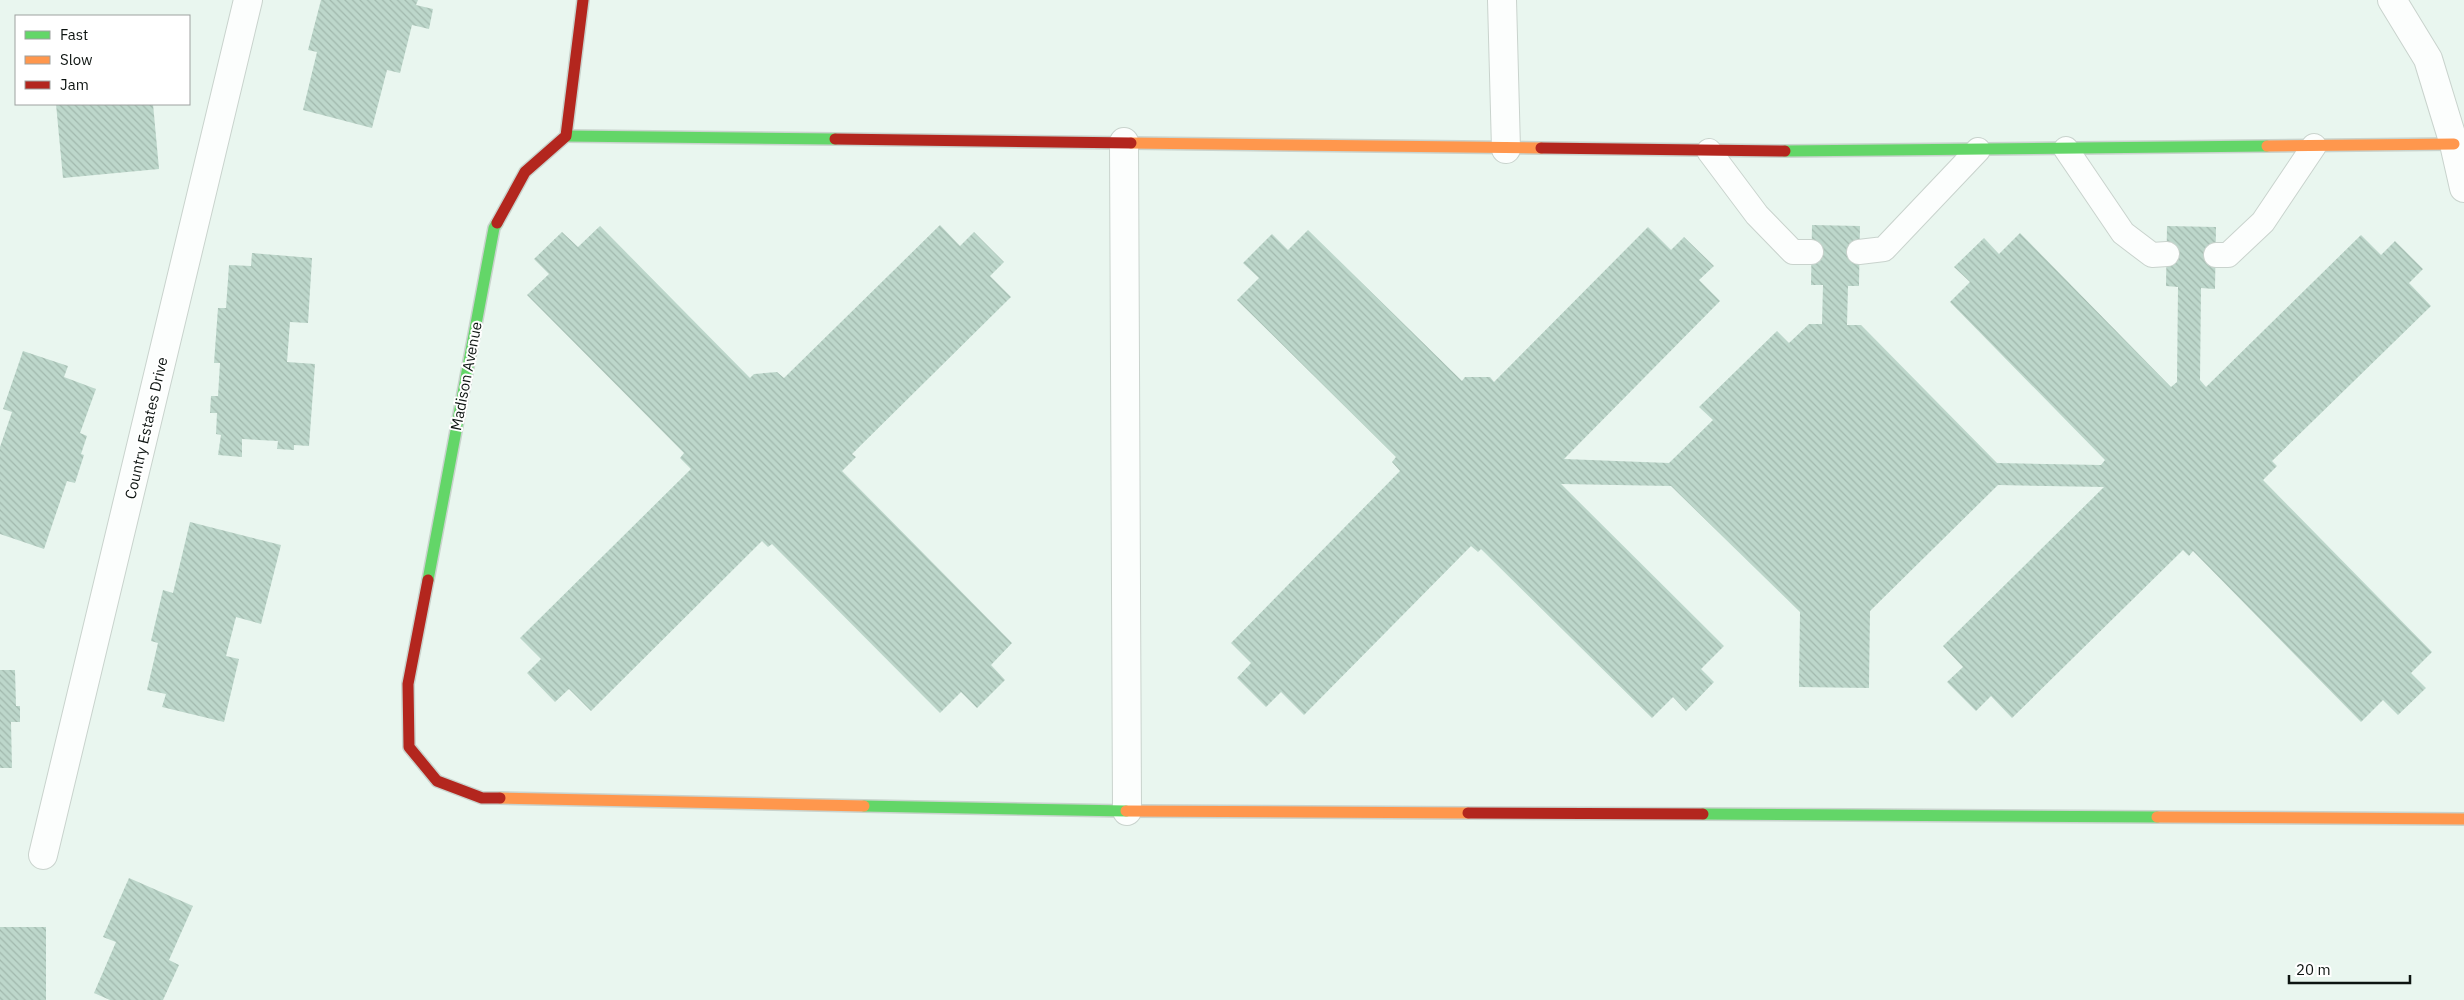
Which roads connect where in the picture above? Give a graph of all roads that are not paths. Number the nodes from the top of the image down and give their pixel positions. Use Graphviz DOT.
graph roads {
  1 [pos="248,0"];
  2 [pos="583,0"];
  3 [pos="1502,0"];
  4 [pos="2392,0"];
  5 [pos="566,136"];
  6 [pos="1124,142"];
  7 [pos="2454,144"];
  8 [pos="2314,146"];
  9 [pos="1506,149"];
  10 [pos="2066,149"];
  11 [pos="1978,150"];
  12 [pos="1709,151"];
  13 [pos="2464,188"];
  14 [pos="1811,252"];
  15 [pos="1859,252"];
  16 [pos="2166,254"];
  17 [pos="2216,256"];
  18 [pos="1127,811"];
  19 [pos="2464,819"];
  20 [pos="43,855"];
  1 -- 20 [label="street, Country Estates Drive"];
  2 -- 5 [label="street"];
  3 -- 9 [label="street"];
  4 -- 7 [label="street"];
  5 -- 6 [label="street"];
  5 -- 18 [label="street, Madison Avenue"];
  6 -- 9 [label="street"];
  6 -- 18 [label="street"];
  7 -- 8 [label="street"];
  7 -- 13 [label="street"];
  8 -- 10 [label="street"];
  8 -- 17 [label="lane"];
  9 -- 12 [label="street"];
  10 -- 11 [label="street"];
  10 -- 16 [label="lane"];
  11 -- 12 [label="street"];
  11 -- 15 [label="lane"];
  12 -- 14 [label="lane"];
  18 -- 19 [label="street, Madison Avenue"];
}
